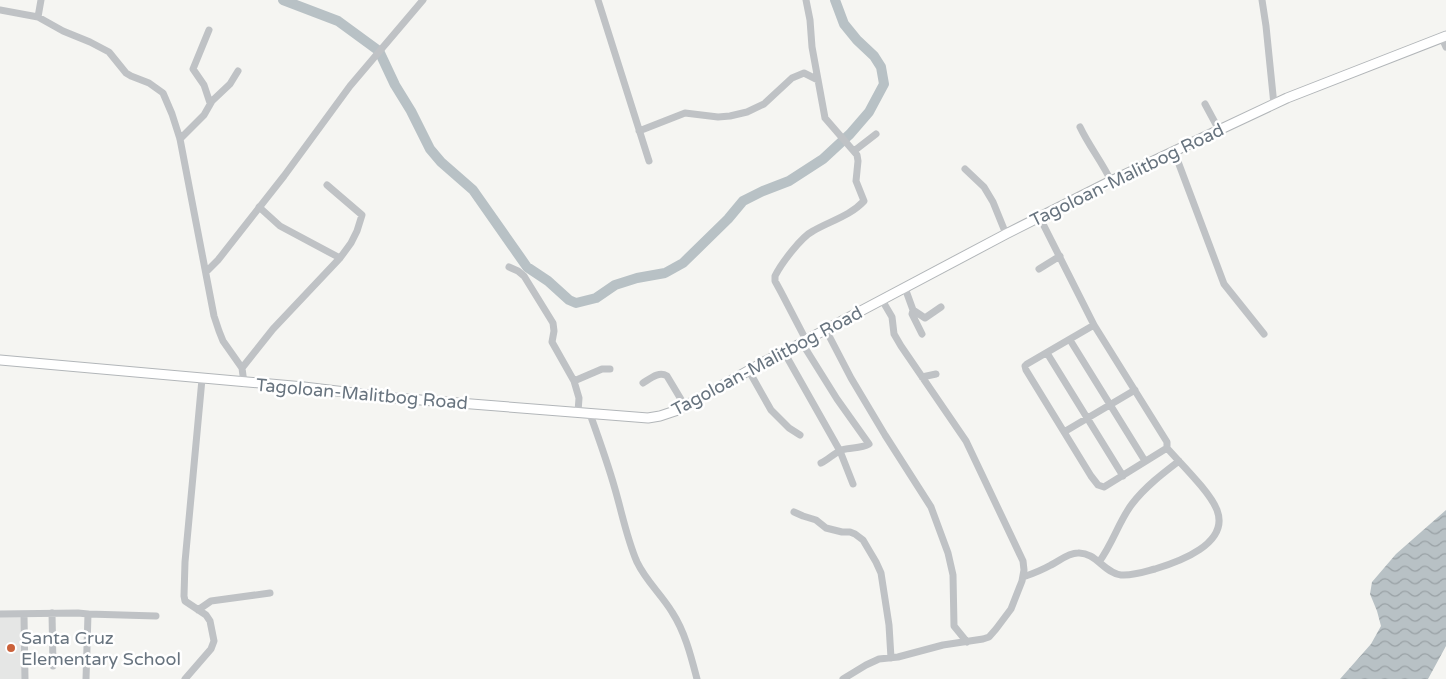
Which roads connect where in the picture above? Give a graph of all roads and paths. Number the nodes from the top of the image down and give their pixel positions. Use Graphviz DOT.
graph roads {
  1 [pos="41,0"];
  2 [pos="423,0"];
  3 [pos="598,0"];
  4 [pos="806,0"];
  5 [pos="1262,0"];
  6 [pos="0,10"];
  7 [pos="38,17"];
  8 [pos="209,30"];
  9 [pos="1444,37"];
  10 [pos="1446,47"];
  11 [pos="238,70"];
  12 [pos="818,80"];
  13 [pos="210,103"];
  14 [pos="1204,104"];
  15 [pos="1274,105"];
  16 [pos="1080,127"];
  17 [pos="1219,130"];
  18 [pos="639,131"];
  19 [pos="876,134"];
  20 [pos="180,138"];
  21 [pos="854,151"];
  22 [pos="1174,151"];
  23 [pos="649,161"];
  24 [pos="965,169"];
  25 [pos="1111,181"];
  26 [pos="327,185"];
  27 [pos="259,207"];
  28 [pos="1040,218"];
  29 [pos="1006,234"];
  30 [pos="1060,256"];
  31 [pos="340,258"];
  32 [pos="509,266"];
  33 [pos="1039,269"];
  34 [pos="206,272"];
  35 [pos="905,288"];
  36 [pos="882,300"];
  37 [pos="941,307"];
  38 [pos="913,310"];
  39 [pos="1094,325"];
  40 [pos="826,330"];
  41 [pos="922,334"];
  42 [pos="1264,334"];
  43 [pos="1070,340"];
  44 [pos="804,342"];
  45 [pos="784,352"];
  46 [pos="1047,352"];
  47 [pos="0,360"];
  48 [pos="242,368"];
  49 [pos="610,369"];
  50 [pos="748,371"];
  51 [pos="936,374"];
  52 [pos="922,377"];
  53 [pos="202,379"];
  54 [pos="574,381"];
  55 [pos="244,383"];
  56 [pos="643,383"];
  57 [pos="1135,390"];
  58 [pos="1110,405"];
  59 [pos="685,406"];
  60 [pos="578,412"];
  61 [pos="590,414"];
  62 [pos="1088,419"];
  63 [pos="1064,432"];
  64 [pos="800,435"];
  65 [pos="1167,448"];
  66 [pos="840,451"];
  67 [pos="1145,461"];
  68 [pos="1179,461"];
  69 [pos="821,463"];
  70 [pos="1123,476"];
  71 [pos="853,484"];
  72 [pos="794,512"];
  73 [pos="1099,562"];
  74 [pos="1023,578"];
  75 [pos="270,593"];
  76 [pos="198,610"];
  77 [pos="52,613"];
  78 [pos="0,614"];
  79 [pos="24,614"];
  80 [pos="88,614"];
  81 [pos="156,616"];
  82 [pos="967,642"];
  83 [pos="891,658"];
  84 [pos="53,666"];
  85 [pos="25,679"];
  86 [pos="86,679"];
  87 [pos="185,679"];
  88 [pos="697,679"];
  89 [pos="843,679"];
  1 -- 7 [label="street"];
  2 -- 27 [label="street"];
  3 -- 18 [label="street"];
  4 -- 12 [label="street"];
  5 -- 15 [label="street"];
  6 -- 7 [label="street"];
  7 -- 20 [label="street"];
  8 -- 13 [label="street"];
  9 -- 10 [label="street"];
  9 -- 15 [label="main road, Tagoloan-Malitbog Road"];
  11 -- 13 [label="street"];
  12 -- 18 [label="street"];
  12 -- 21 [label="street"];
  13 -- 20 [label="street"];
  14 -- 17 [label="street"];
  15 -- 17 [label="main road, Tagoloan-Malitbog Road"];
  16 -- 25 [label="street"];
  17 -- 22 [label="main road, Tagoloan-Malitbog Road"];
  18 -- 23 [label="street"];
  19 -- 21 [label="street"];
  20 -- 34 [label="street"];
  21 -- 44 [label="street"];
  22 -- 25 [label="main road, Tagoloan-Malitbog Road"];
  22 -- 42 [label="street"];
  24 -- 29 [label="street"];
  25 -- 28 [label="main road, Tagoloan-Malitbog Road"];
  26 -- 31 [label="street"];
  27 -- 31 [label="street"];
  27 -- 34 [label="street"];
  28 -- 29 [label="main road, Tagoloan-Malitbog Road"];
  28 -- 30 [label="street"];
  29 -- 35 [label="main road, Tagoloan-Malitbog Road"];
  30 -- 33 [label="street"];
  30 -- 39 [label="street"];
  31 -- 48 [label="street"];
  32 -- 54 [label="street"];
  34 -- 48 [label="street"];
  35 -- 36 [label="main road, Tagoloan-Malitbog Road"];
  35 -- 38 [label="street"];
  36 -- 40 [label="main road, Tagoloan-Malitbog Road"];
  36 -- 52 [label="street"];
  37 -- 38 [label="street"];
  38 -- 41 [label="street"];
  39 -- 43 [label="street"];
  39 -- 57 [label="street"];
  40 -- 44 [label="main road, Tagoloan-Malitbog Road"];
  40 -- 82 [label="street"];
  43 -- 46 [label="street"];
  43 -- 58 [label="street"];
  44 -- 45 [label="main road, Tagoloan-Malitbog Road"];
  44 -- 66 [label="street"];
  45 -- 50 [label="main road, Tagoloan-Malitbog Road"];
  45 -- 66 [label="street"];
  46 -- 62 [label="street"];
  46 -- 63 [label="street"];
  47 -- 53 [label="main road, Tagoloan-Malitbog Road"];
  48 -- 55 [label="street"];
  49 -- 54 [label="street"];
  50 -- 59 [label="main road, Tagoloan-Malitbog Road"];
  50 -- 64 [label="street"];
  51 -- 52 [label="street"];
  52 -- 74 [label="street"];
  53 -- 55 [label="main road, Tagoloan-Malitbog Road"];
  53 -- 76 [label="street"];
  54 -- 60 [label="street"];
  55 -- 60 [label="main road, Tagoloan-Malitbog Road"];
  56 -- 59 [label="street"];
  57 -- 58 [label="street"];
  57 -- 65 [label="street"];
  58 -- 62 [label="street"];
  58 -- 67 [label="street"];
  59 -- 61 [label="main road, Tagoloan-Malitbog Road"];
  60 -- 61 [label="main road, Tagoloan-Malitbog Road"];
  61 -- 88 [label="street"];
  62 -- 63 [label="street"];
  62 -- 70 [label="street"];
  63 -- 70 [label="street"];
  65 -- 67 [label="street"];
  65 -- 68 [label="street"];
  66 -- 69 [label="street"];
  66 -- 71 [label="street"];
  67 -- 70 [label="street"];
  68 -- 73 [label="street"];
  68 -- 73 [label="street"];
  72 -- 83 [label="street"];
  73 -- 74 [label="street"];
  74 -- 82 [label="street"];
  75 -- 76 [label="street"];
  76 -- 87 [label="street"];
  77 -- 79 [label="street"];
  77 -- 80 [label="street"];
  77 -- 84 [label="street"];
  78 -- 79 [label="street"];
  79 -- 85 [label="street"];
  80 -- 81 [label="street"];
  80 -- 86 [label="street"];
  82 -- 83 [label="street"];
  83 -- 89 [label="street"];
}
